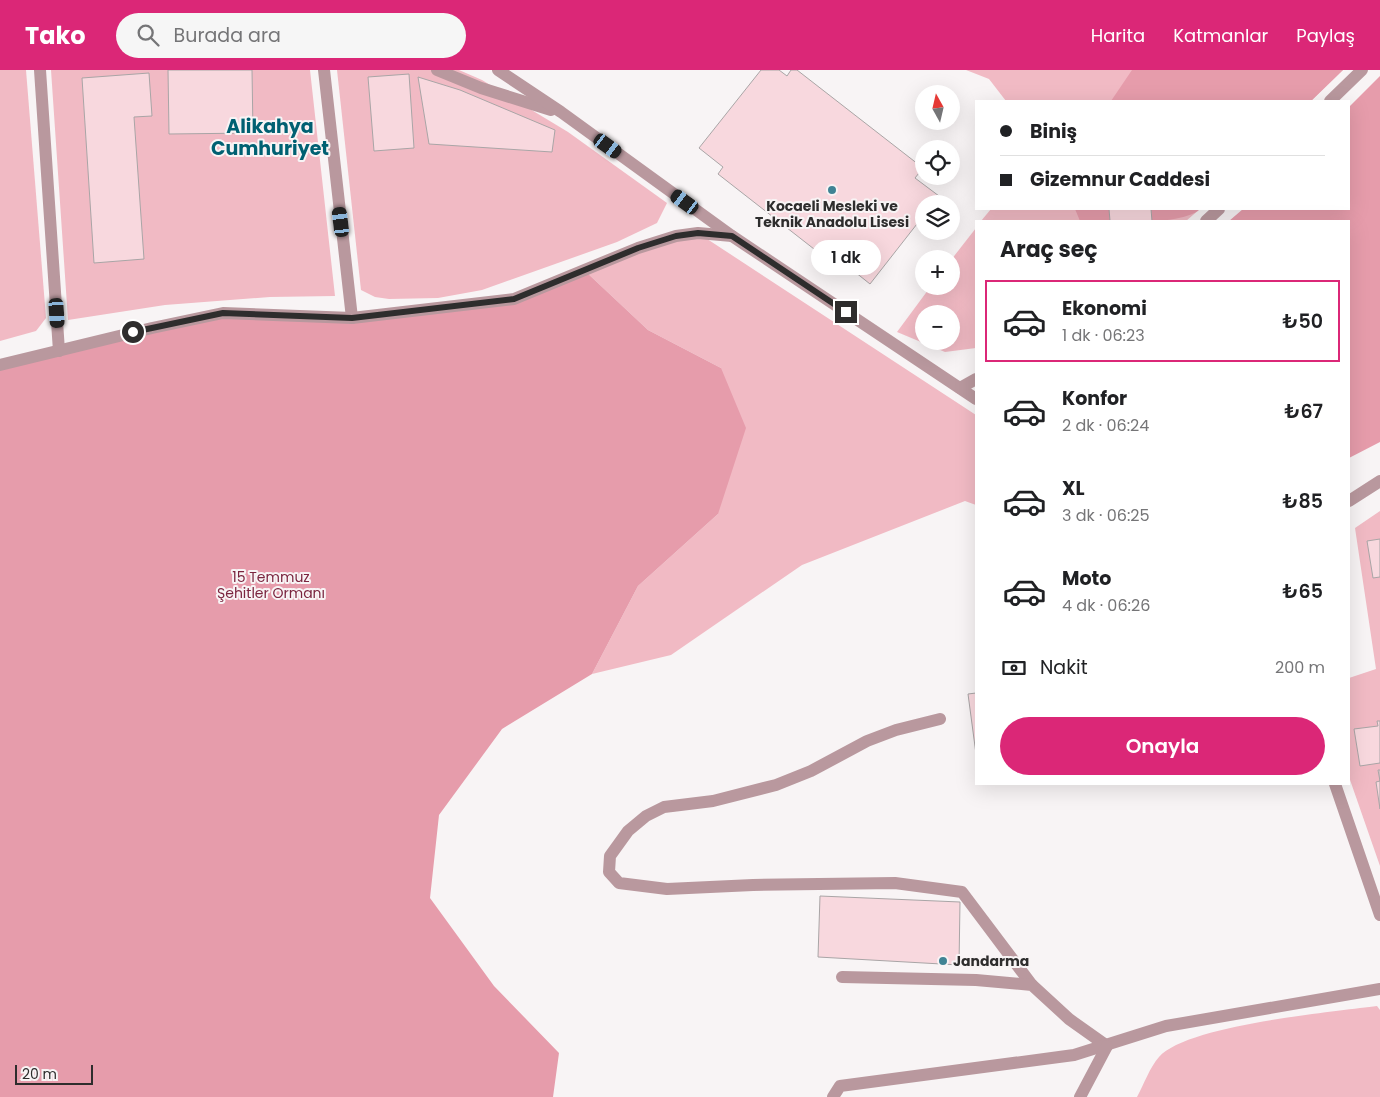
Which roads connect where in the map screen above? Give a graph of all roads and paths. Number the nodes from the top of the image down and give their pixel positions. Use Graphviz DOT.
graph roads {
  1 [pos="40,70"];
  2 [pos="324,70"];
  3 [pos="438,70"];
  4 [pos="498,70"];
  5 [pos="1362,70"];
  6 [pos="1331,100"];
  7 [pos="561,112"];
  8 [pos="1218,210"];
  9 [pos="1207,220"];
  10 [pos="732,236"];
  11 [pos="352,318"];
  12 [pos="59,350"];
  13 [pos="0,365"];
  14 [pos="975,380"];
  15 [pos="960,388"];
  16 [pos="975,399"];
  17 [pos="1380,481"];
  18 [pos="1350,500"];
  19 [pos="940,719"];
  20 [pos="1335,785"];
  21 [pos="1380,915"];
  22 [pos="842,977"];
  23 [pos="1032,985"];
  24 [pos="1380,989"];
  25 [pos="1107,1046"];
  26 [pos="833,1097"];
  27 [pos="1080,1097"];
  1 -- 12 [label="street"];
  2 -- 11 [label="street"];
  3 -- 7 [label="street"];
  4 -- 7 [label="street"];
  5 -- 6 [label="street"];
  7 -- 10 [label="street"];
  8 -- 9 [label="street"];
  10 -- 11 [label="street"];
  10 -- 15 [label="street"];
  11 -- 12 [label="street"];
  12 -- 13 [label="street"];
  14 -- 15 [label="street"];
  15 -- 16 [label="street"];
  17 -- 18 [label="street"];
  19 -- 23 [label="street"];
  20 -- 21 [label="street"];
  22 -- 23 [label="street"];
  23 -- 25 [label="street"];
  24 -- 25 [label="street"];
  25 -- 26 [label="street"];
  25 -- 27 [label="street"];
}
